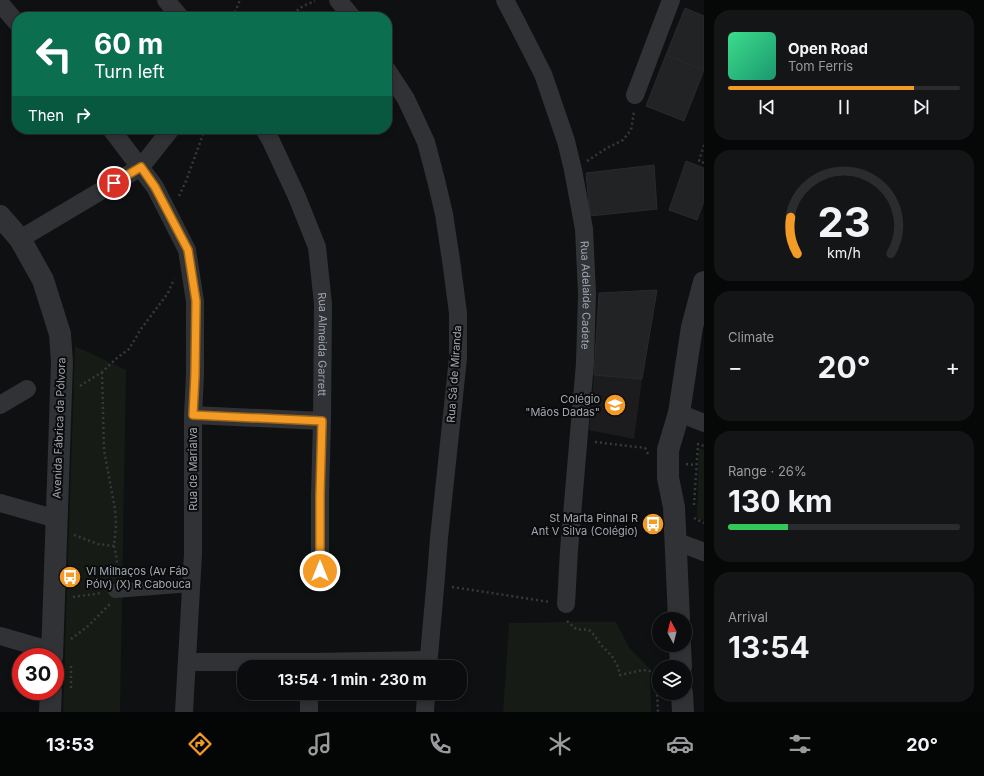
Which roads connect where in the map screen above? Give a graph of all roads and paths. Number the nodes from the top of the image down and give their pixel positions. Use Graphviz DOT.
graph roads {
  1 [pos="166,0"];
  2 [pos="240,0"];
  3 [pos="338,0"];
  4 [pos="504,0"];
  5 [pos="671,0"];
  6 [pos="315,1"];
  7 [pos="0,3"];
  8 [pos="176,12"];
  9 [pos="235,12"];
  10 [pos="295,12"];
  11 [pos="348,12"];
  12 [pos="12,17"];
  13 [pos="392,78"];
  14 [pos="636,95"];
  15 [pos="115,134"];
  16 [pos="167,134"];
  17 [pos="267,134"];
  18 [pos="704,145"];
  19 [pos="704,163"];
  20 [pos="141,167"];
  21 [pos="573,170"];
  22 [pos="0,216"];
  23 [pos="20,239"];
  24 [pos="704,282"];
  25 [pos="129,349"];
  26 [pos="27,389"];
  27 [pos="0,405"];
  28 [pos="679,413"];
  29 [pos="193,415"];
  30 [pos="322,421"];
  31 [pos="704,423"];
  32 [pos="580,437"];
  33 [pos="704,446"];
  34 [pos="668,465"];
  35 [pos="0,503"];
  36 [pos="674,507"];
  37 [pos="57,519"];
  38 [pos="704,523"];
  39 [pos="72,534"];
  40 [pos="675,542"];
  41 [pos="114,546"];
  42 [pos="704,552"];
  43 [pos="320,571"];
  44 [pos="191,585"];
  45 [pos="436,585"];
  46 [pos="115,590"];
  47 [pos="71,598"];
  48 [pos="566,604"];
  49 [pos="679,612"];
  50 [pos="0,636"];
  51 [pos="71,639"];
  52 [pos="35,648"];
  53 [pos="58,648"];
  54 [pos="428,660"];
  55 [pos="188,662"];
  56 [pos="237,663"];
  57 [pos="56,700"];
  58 [pos="310,700"];
  59 [pos="426,700"];
  60 [pos="682,700"];
  61 [pos="50,712"];
  62 [pos="184,712"];
  63 [pos="309,712"];
  64 [pos="425,712"];
  65 [pos="658,712"];
  66 [pos="683,712"];
  1 -- 8 [label="street"];
  2 -- 9 [label="path"];
  3 -- 11 [label="street"];
  4 -- 21 [label="street, Rua Adelaide Cadete"];
  5 -- 14 [label="street"];
  6 -- 10 [label="path"];
  7 -- 12 [label="street"];
  13 -- 45 [label="street, Rua Sá de Miranda"];
  14 -- 21 [label="path"];
  15 -- 20 [label="street, Rua de Marialva"];
  16 -- 20 [label="street"];
  17 -- 30 [label="street, Rua Almeida Garrett"];
  18 -- 19 [label="path"];
  20 -- 23 [label="street"];
  20 -- 29 [label="street, Rua de Marialva"];
  21 -- 32 [label="street, Rua Adelaide Cadete"];
  22 -- 23 [label="street, Avenida Fábrica da Pólvora"];
  23 -- 37 [label="street, Avenida Fábrica da Pólvora"];
  24 -- 28 [label="street"];
  25 -- 41 [label="path"];
  26 -- 27 [label="street"];
  28 -- 31 [label="street"];
  28 -- 34 [label="street"];
  28 -- 36 [label="street"];
  29 -- 30 [label="street"];
  29 -- 44 [label="street, Rua de Marialva"];
  30 -- 43 [label="street, Rua Almeida Garrett"];
  32 -- 34 [label="path"];
  32 -- 48 [label="street, Rua Adelaide Cadete"];
  33 -- 38 [label="path"];
  34 -- 36 [label="street"];
  35 -- 37 [label="street"];
  36 -- 40 [label="street"];
  37 -- 53 [label="street, Avenida Fábrica da Pólvora"];
  39 -- 41 [label="path"];
  40 -- 42 [label="street"];
  40 -- 49 [label="street"];
  41 -- 46 [label="path"];
  44 -- 46 [label="street"];
  44 -- 55 [label="street, Rua de Marialva"];
  45 -- 48 [label="path"];
  45 -- 54 [label="street, Rua Sá de Miranda"];
  46 -- 47 [label="path"];
  46 -- 51 [label="path"];
  48 -- 65 [label="path"];
  50 -- 52 [label="street"];
  55 -- 56 [label="street"];
  55 -- 62 [label="street, Rua de Marialva"];
  57 -- 61 [label="street"];
  58 -- 63 [label="street"];
  59 -- 64 [label="street"];
  60 -- 66 [label="street"];
}
